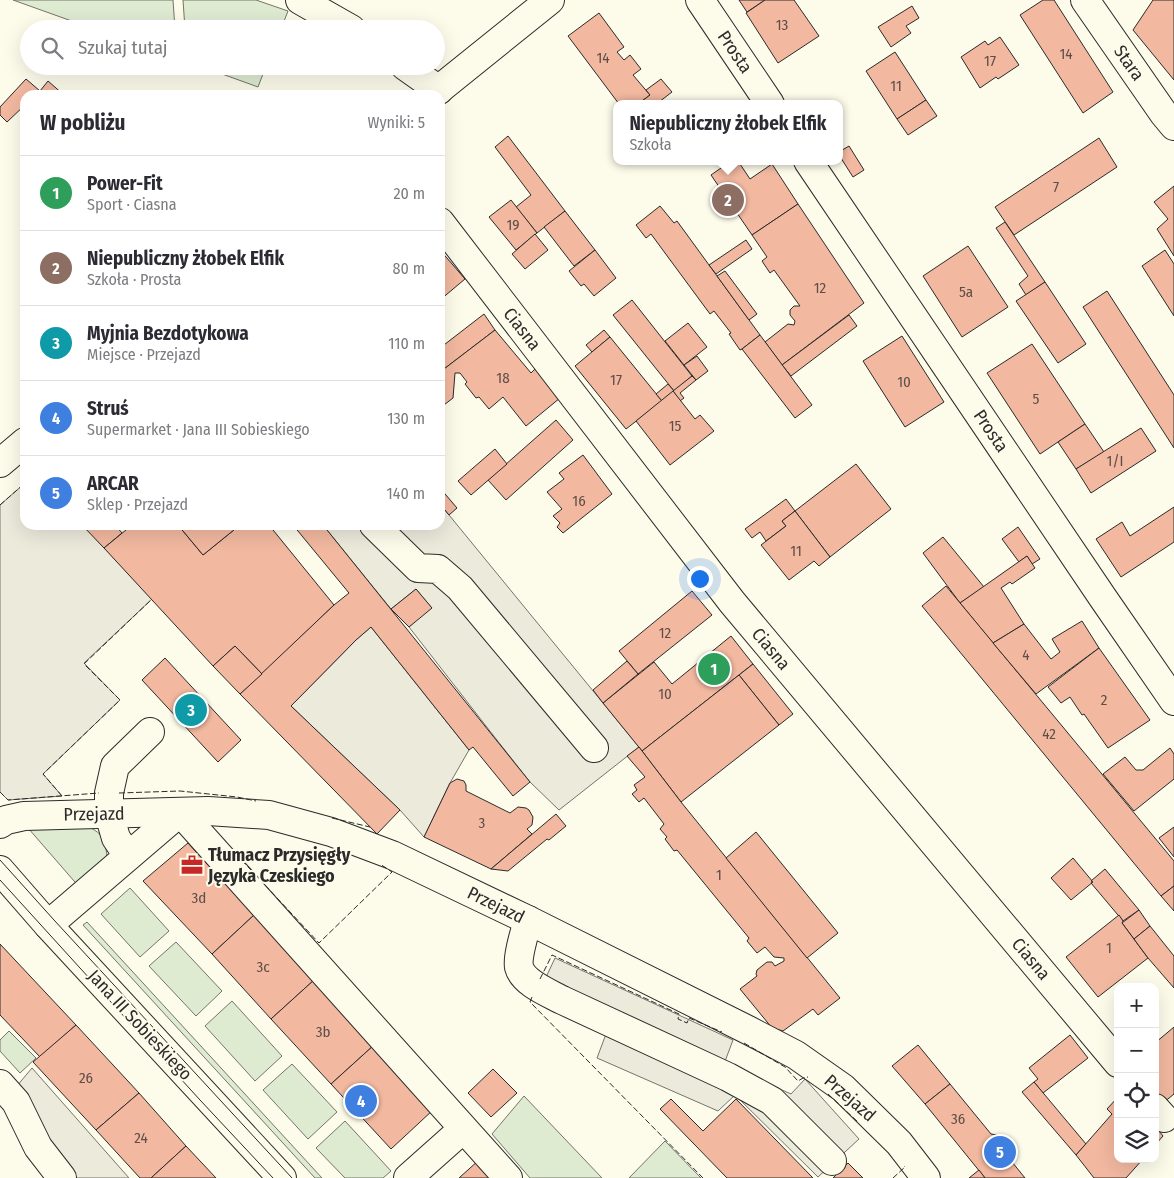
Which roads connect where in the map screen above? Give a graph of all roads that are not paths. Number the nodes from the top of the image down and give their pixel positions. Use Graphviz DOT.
graph roads {
  1 [pos="300,0"];
  2 [pos="550,0"];
  3 [pos="700,0"];
  4 [pos="1085,0"];
  5 [pos="335,20"];
  6 [pos="416,75"];
  7 [pos="434,90"];
  8 [pos="438,90"];
  9 [pos="767,100"];
  10 [pos="1174,126"];
  11 [pos="811,165"];
  12 [pos="445,229"];
  13 [pos="20,446"];
  14 [pos="0,463"];
  15 [pos="379,530"];
  16 [pos="1174,701"];
  17 [pos="150,732"];
  18 [pos="594,748"];
  19 [pos="180,812"];
  20 [pos="109,814"];
  21 [pos="0,824"];
  22 [pos="128,856"];
  23 [pos="0,870"];
  24 [pos="528,920"];
  25 [pos="48,926"];
  26 [pos="1114,1058"];
  27 [pos="0,1084"];
  28 [pos="463,1129"];
  29 [pos="832,1161"];
  30 [pos="62,1178"];
  31 [pos="282,1178"];
  32 [pos="408,1178"];
  33 [pos="508,1178"];
  34 [pos="926,1178"];
  1 -- 5 [label="street"];
  2 -- 8 [label="street"];
  3 -- 9 [label="street, Prosta"];
  4 -- 10 [label="street, Stara"];
  6 -- 7 [label="street"];
  11 -- 16 [label="street, Prosta"];
  12 -- 26 [label="street, Ciasna"];
  13 -- 14 [label="street"];
  15 -- 18 [label="street"];
  17 -- 20 [label="street"];
  19 -- 20 [label="street, Przejazd"];
  19 -- 22 [label="street"];
  19 -- 24 [label="street, Przejazd"];
  19 -- 28 [label="street"];
  20 -- 21 [label="street, Przejazd"];
  20 -- 22 [label="street"];
  22 -- 25 [label="street"];
  23 -- 25 [label="street, Jana III Sobieskiego"];
  24 -- 29 [label="street"];
  24 -- 34 [label="street, Przejazd"];
  25 -- 31 [label="street, Jana III Sobieskiego"];
  27 -- 30 [label="street"];
  28 -- 32 [label="street"];
  28 -- 33 [label="street"];
}
